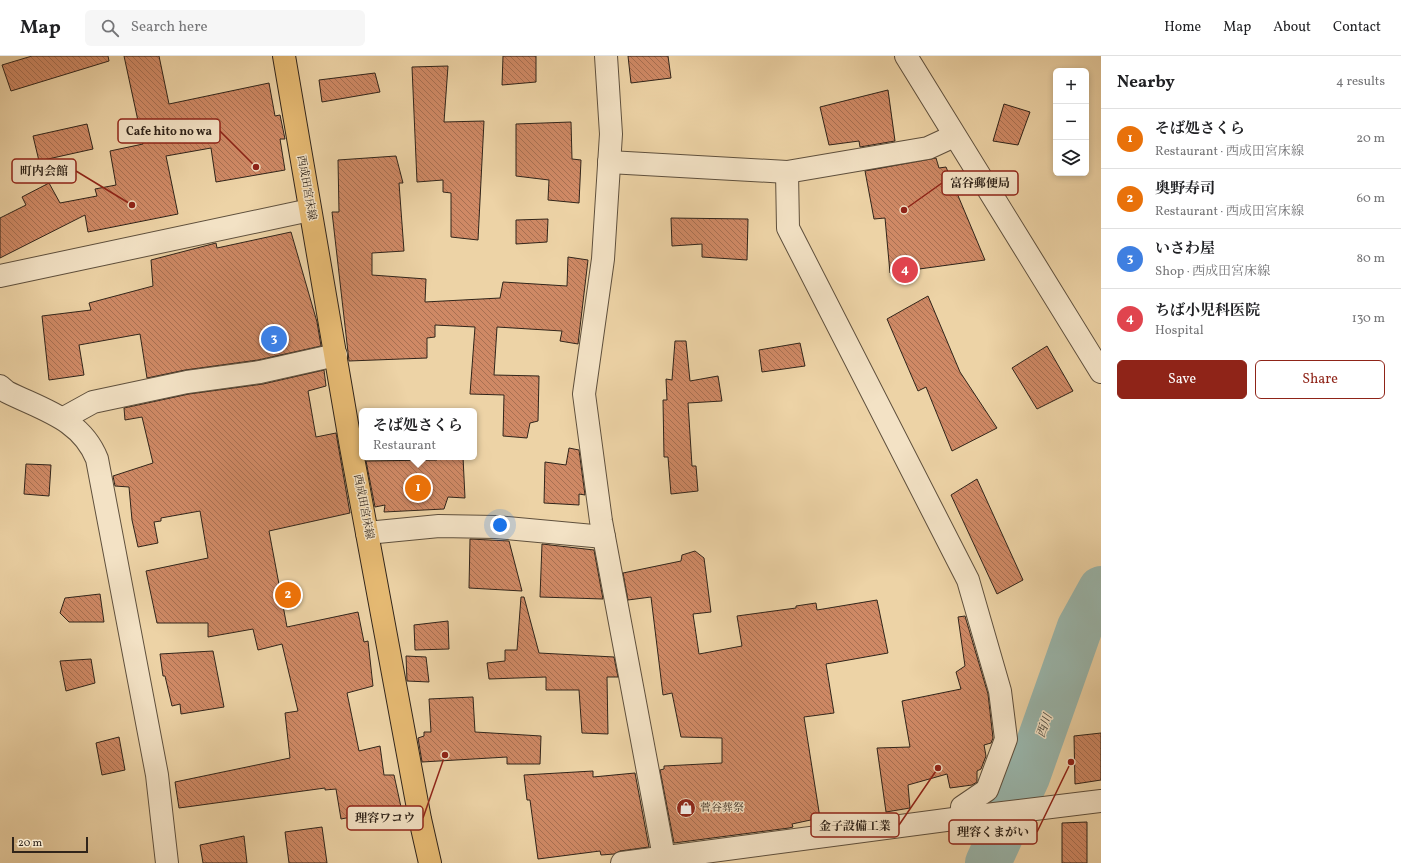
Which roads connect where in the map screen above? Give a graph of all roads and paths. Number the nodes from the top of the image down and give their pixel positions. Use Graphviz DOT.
graph roads {
  1 [pos="284,56"];
  2 [pos="606,56"];
  3 [pos="906,56"];
  4 [pos="954,136"];
  5 [pos="609,162"];
  6 [pos="787,172"];
  7 [pos="310,210"];
  8 [pos="0,276"];
  9 [pos="336,355"];
  10 [pos="1101,372"];
  11 [pos="0,386"];
  12 [pos="64,418"];
  13 [pos="367,533"];
  14 [pos="604,537"];
  15 [pos="1101,801"];
  16 [pos="961,818"];
  17 [pos="664,857"];
  18 [pos="167,863"];
  19 [pos="430,863"];
  20 [pos="622,863"];
  1 -- 7 [label="main road, 西成田宮床線"];
  2 -- 5 [label="street"];
  3 -- 4 [label="street"];
  4 -- 6 [label="street"];
  4 -- 10 [label="street"];
  5 -- 6 [label="street"];
  5 -- 14 [label="street"];
  6 -- 16 [label="street"];
  7 -- 8 [label="street"];
  7 -- 9 [label="main road, 西成田宮床線"];
  9 -- 12 [label="street"];
  9 -- 13 [label="main road, 西成田宮床線"];
  11 -- 12 [label="street"];
  12 -- 18 [label="street"];
  13 -- 14 [label="street"];
  13 -- 19 [label="main road, 西成田宮床線"];
  14 -- 17 [label="street"];
  15 -- 16 [label="street"];
  16 -- 17 [label="street"];
  17 -- 20 [label="street"];
}
